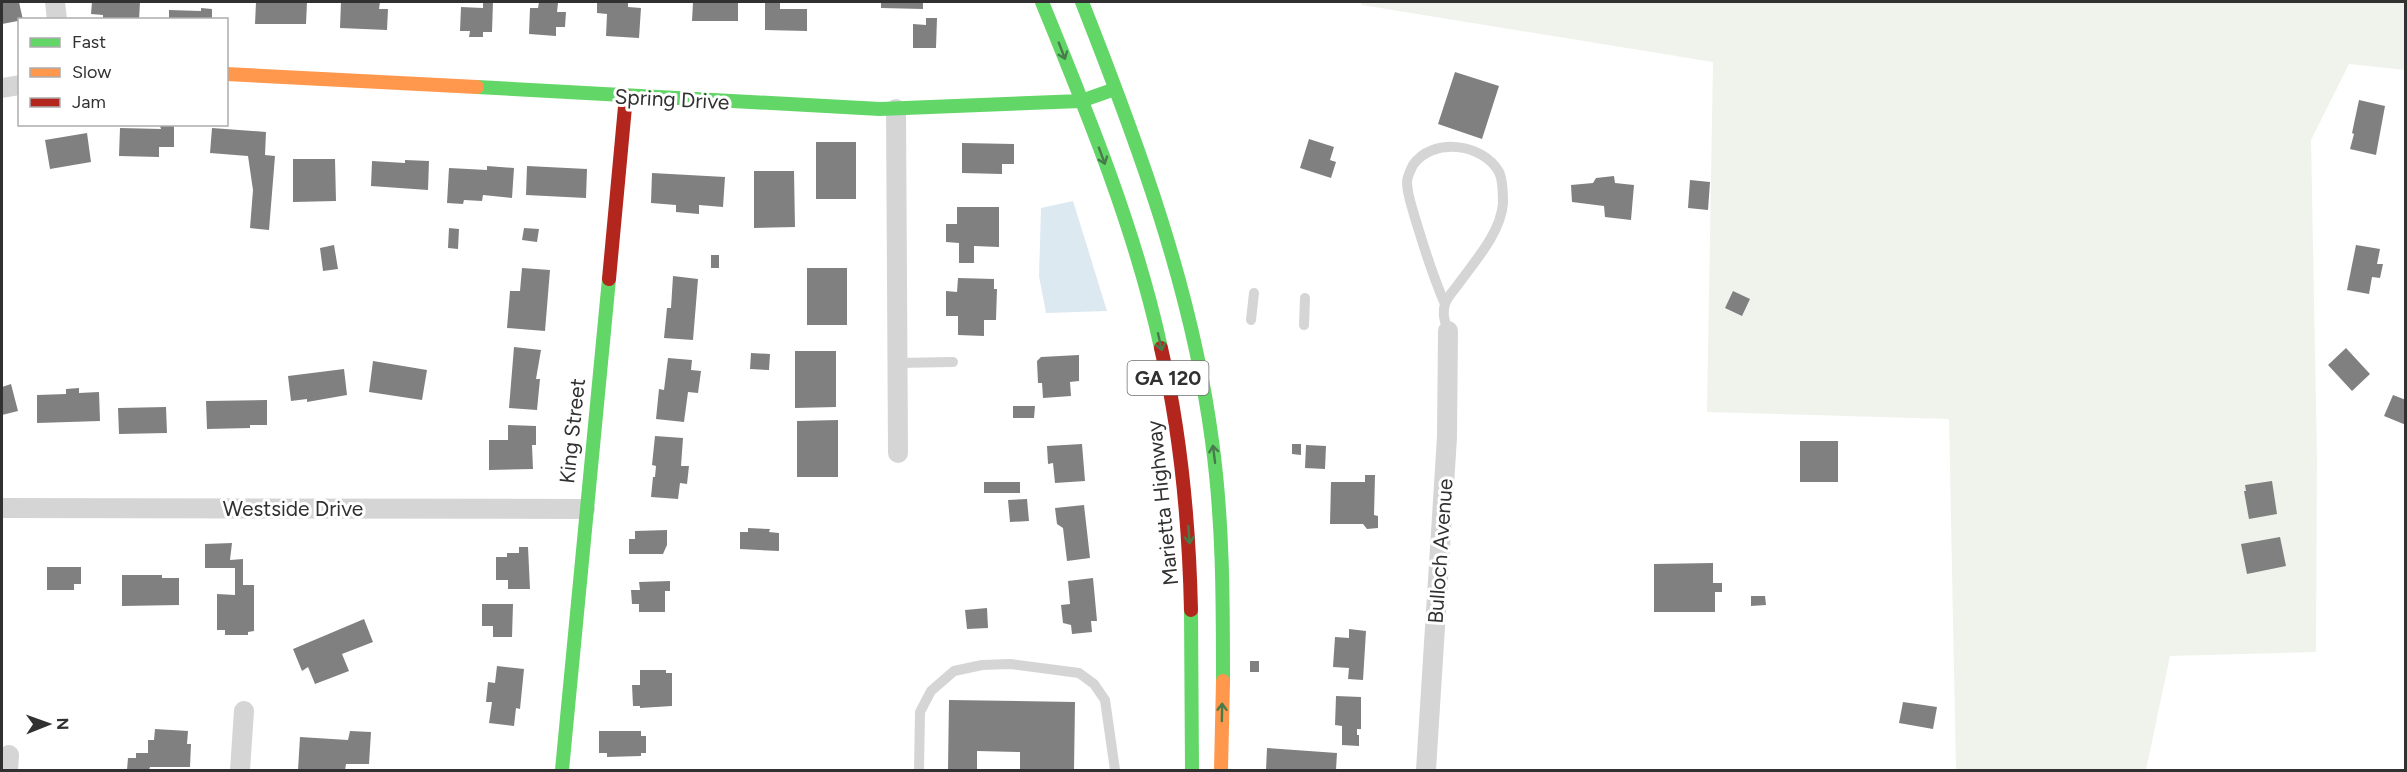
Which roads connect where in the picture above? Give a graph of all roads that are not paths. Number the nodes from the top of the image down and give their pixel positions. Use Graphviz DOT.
graph roads {
  1 [pos="55,2"];
  2 [pos="1042,2"];
  3 [pos="1082,2"];
  4 [pos="57,18"];
  5 [pos="228,74"];
  6 [pos="18,85"];
  7 [pos="2,88"];
  8 [pos="1114,89"];
  9 [pos="626,96"];
  10 [pos="1081,102"];
  11 [pos="896,109"];
  12 [pos="1254,292"];
  13 [pos="1305,298"];
  14 [pos="1445,303"];
  15 [pos="1251,320"];
  16 [pos="1304,325"];
  17 [pos="1448,331"];
  18 [pos="953,362"];
  19 [pos="897,363"];
  20 [pos="898,453"];
  21 [pos="2,508"];
  22 [pos="585,509"];
  23 [pos="244,711"];
  24 [pos="240,771"];
  25 [pos="562,771"];
  26 [pos="919,771"];
  27 [pos="1115,771"];
  28 [pos="1192,771"];
  29 [pos="1221,771"];
  30 [pos="1426,771"];
  1 -- 4 [label="street"];
  2 -- 10 [label="main road, Marietta Highway / GA 120, one-way"];
  3 -- 8 [label="main road, GA 120"];
  5 -- 9 [label="main road, Spring Drive"];
  6 -- 7 [label="street"];
  8 -- 10 [label="main road, Spring Drive"];
  29 -- 8 [label="main road, GA 120, one-way"];
  9 -- 11 [label="main road, Spring Drive"];
  9 -- 22 [label="main road, King Street"];
  10 -- 11 [label="main road, Spring Drive"];
  10 -- 28 [label="main road, Marietta Highway / GA 120, one-way"];
  11 -- 19 [label="street"];
  12 -- 15 [label="lane"];
  13 -- 16 [label="lane"];
  14 -- 14 [label="lane"];
  14 -- 17 [label="lane"];
  17 -- 30 [label="street, Bulloch Avenue"];
  18 -- 19 [label="lane"];
  19 -- 20 [label="street"];
  21 -- 22 [label="street, Westside Drive"];
  22 -- 25 [label="main road, King Street"];
  23 -- 24 [label="street"];
  26 -- 27 [label="lane"];
}
